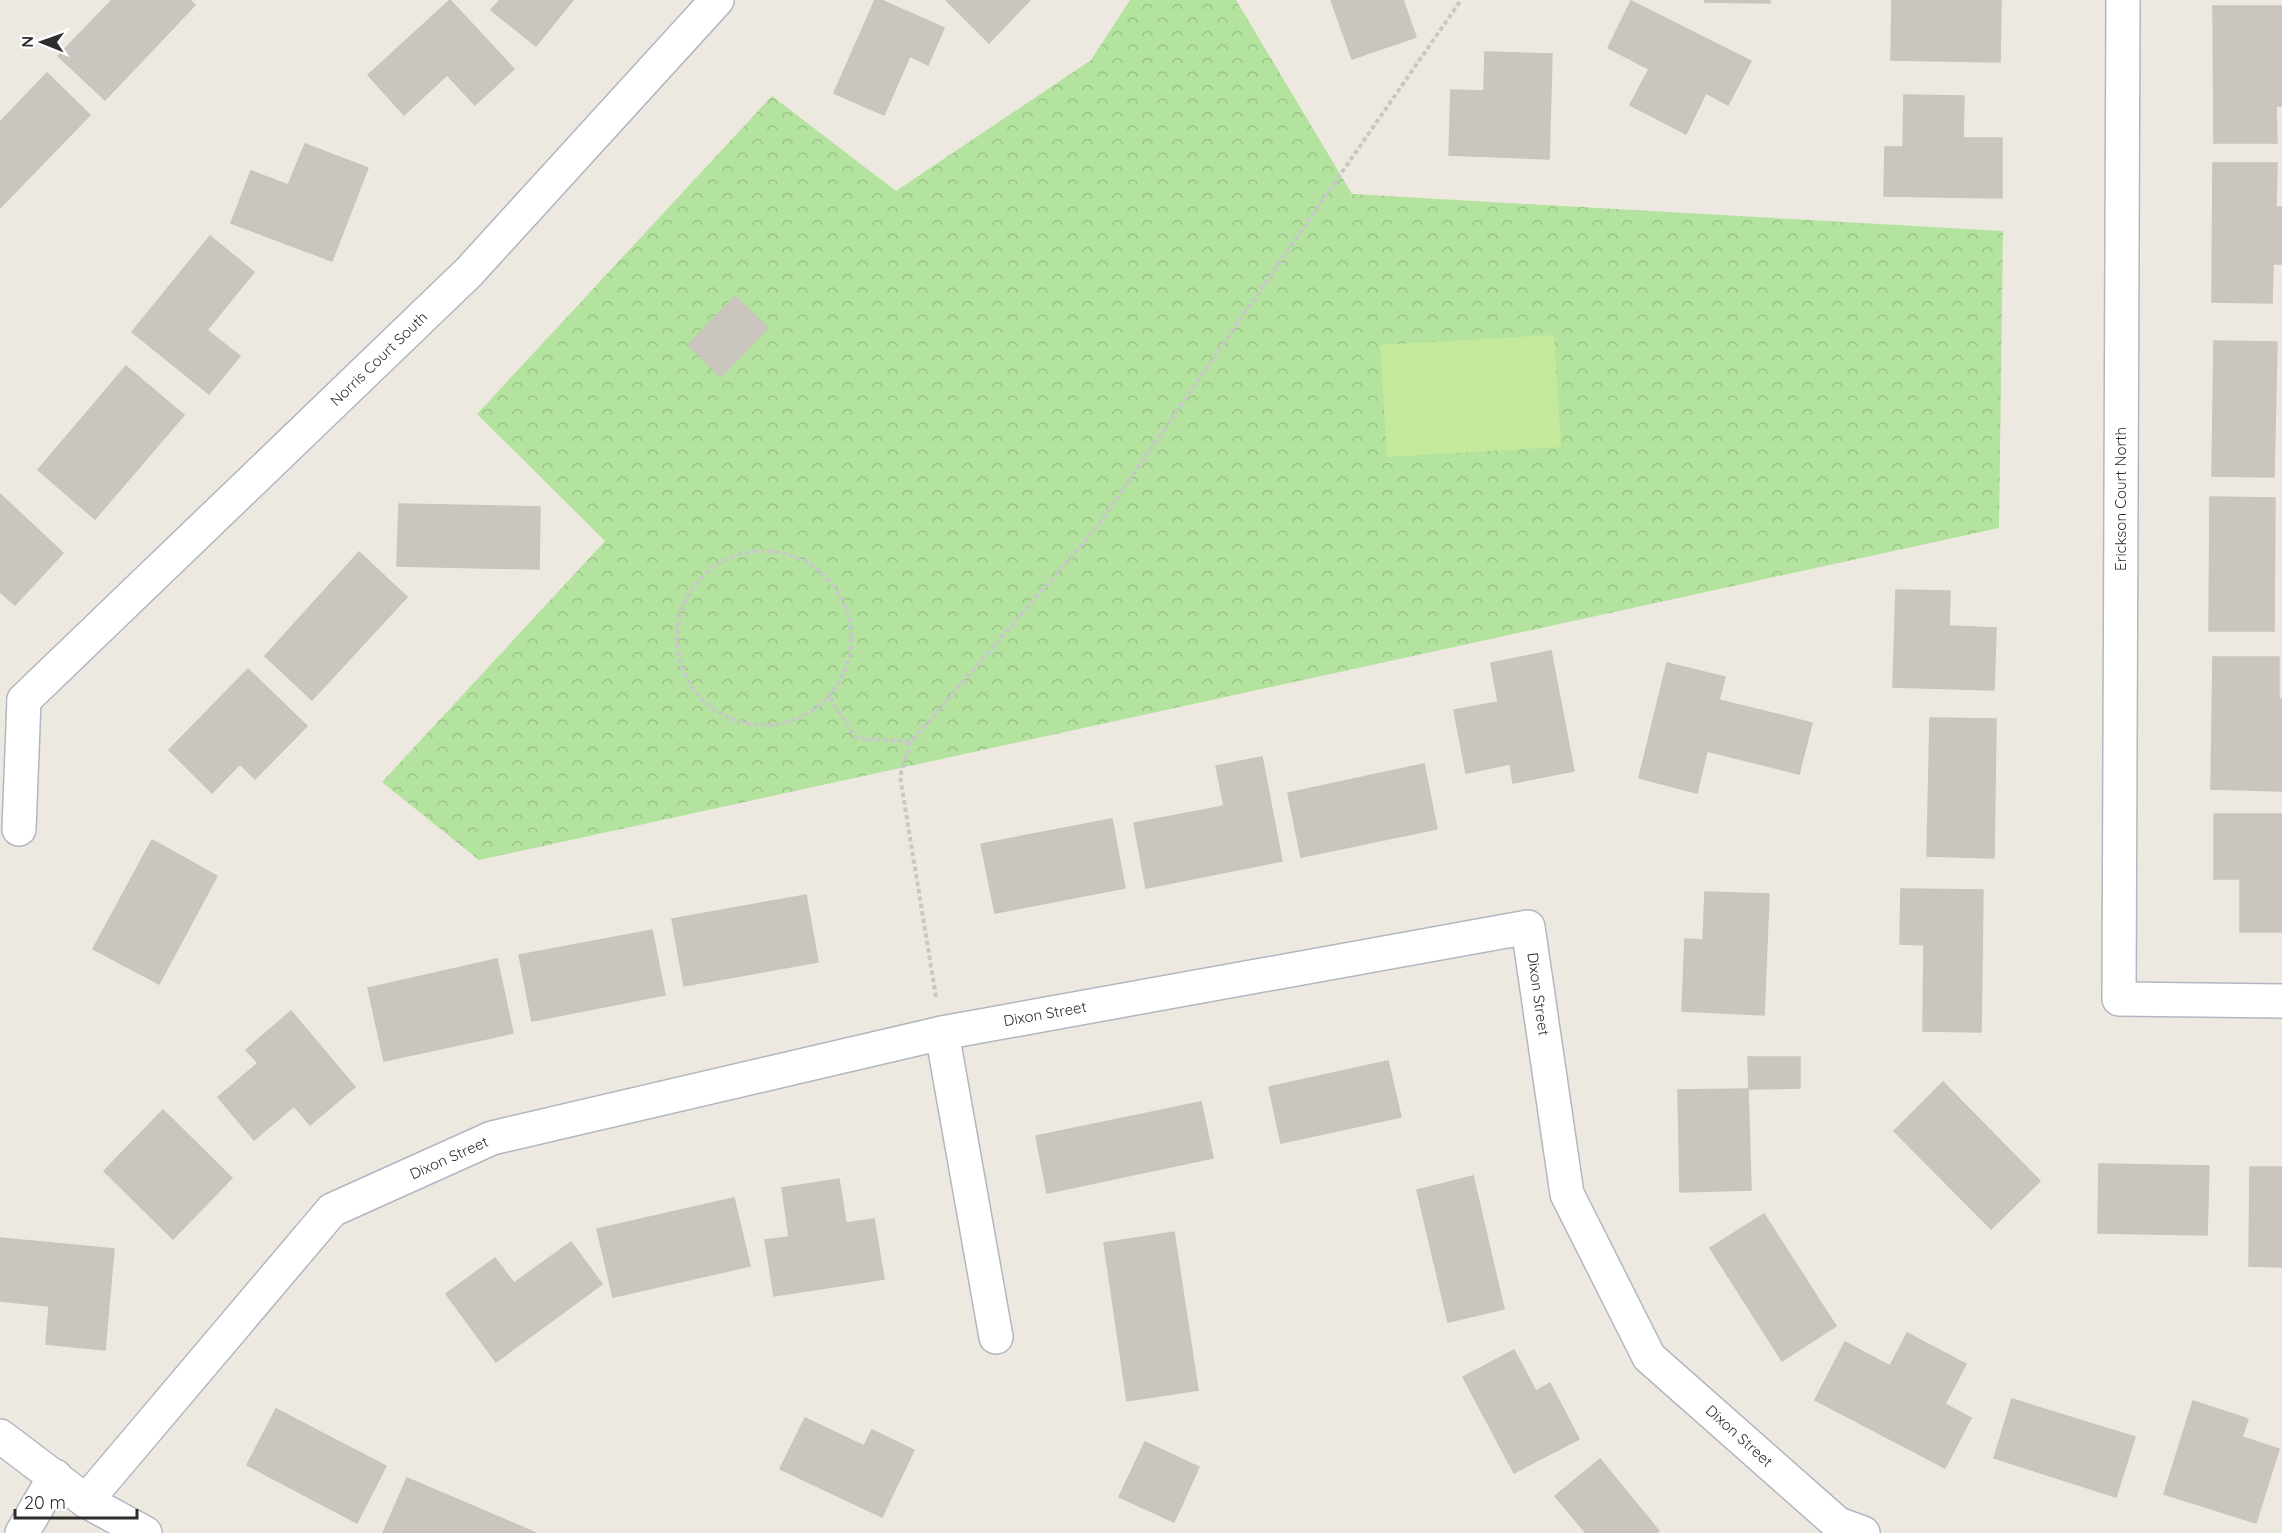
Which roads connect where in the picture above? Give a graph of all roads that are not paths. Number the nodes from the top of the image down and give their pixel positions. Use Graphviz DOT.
graph roads {
  1 [pos="717,0"];
  2 [pos="2123,0"];
  3 [pos="12,694"];
  4 [pos="19,829"];
  5 [pos="2282,1001"];
  6 [pos="942,1033"];
  7 [pos="996,1337"];
  8 [pos="0,1436"];
  9 [pos="55,1476"];
  10 [pos="86,1501"];
  11 [pos="22,1533"];
  12 [pos="145,1533"];
  13 [pos="1863,1533"];
  1 -- 3 [label="street, Norris Court South"];
  2 -- 5 [label="street, Erickson Court North"];
  3 -- 4 [label="street"];
  6 -- 7 [label="street"];
  6 -- 10 [label="street, Dixon Street"];
  6 -- 13 [label="street, Dixon Street"];
  8 -- 9 [label="street"];
  9 -- 10 [label="street"];
  9 -- 11 [label="street"];
  10 -- 12 [label="street"];
}
